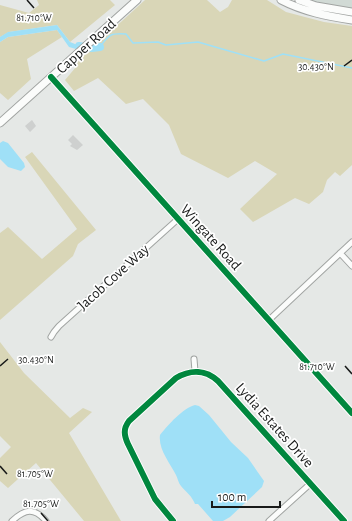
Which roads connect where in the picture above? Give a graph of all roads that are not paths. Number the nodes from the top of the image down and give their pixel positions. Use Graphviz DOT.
graph roads {
  1 [pos="137,0"];
  2 [pos="283,0"];
  3 [pos="299,0"];
  4 [pos="352,12"];
  5 [pos="352,20"];
  6 [pos="51,77"];
  7 [pos="0,123"];
  8 [pos="178,219"];
  9 [pos="352,242"];
  10 [pos="340,253"];
  11 [pos="352,266"];
  12 [pos="269,320"];
  13 [pos="51,337"];
  14 [pos="194,359"];
  15 [pos="195,372"];
  16 [pos="352,413"];
  17 [pos="310,484"];
  18 [pos="12,521"];
  19 [pos="46,521"];
  20 [pos="173,521"];
  21 [pos="269,521"];
  22 [pos="344,521"];
  1 -- 6 [label="street, Capper Road"];
  2 -- 5 [label="street"];
  3 -- 4 [label="street"];
  6 -- 7 [label="street, Capper Road"];
  6 -- 8 [label="street, Wingate Road"];
  8 -- 12 [label="street, Wingate Road"];
  8 -- 13 [label="street, Jacob Cove Way"];
  9 -- 10 [label="street"];
  10 -- 11 [label="street"];
  10 -- 12 [label="street"];
  12 -- 16 [label="street, Wingate Road"];
  14 -- 15 [label="street"];
  15 -- 17 [label="street, Lydia Estates Drive"];
  15 -- 20 [label="street"];
  17 -- 21 [label="street"];
  17 -- 22 [label="street, Lydia Estates Drive"];
  18 -- 19 [label="street"];
}
